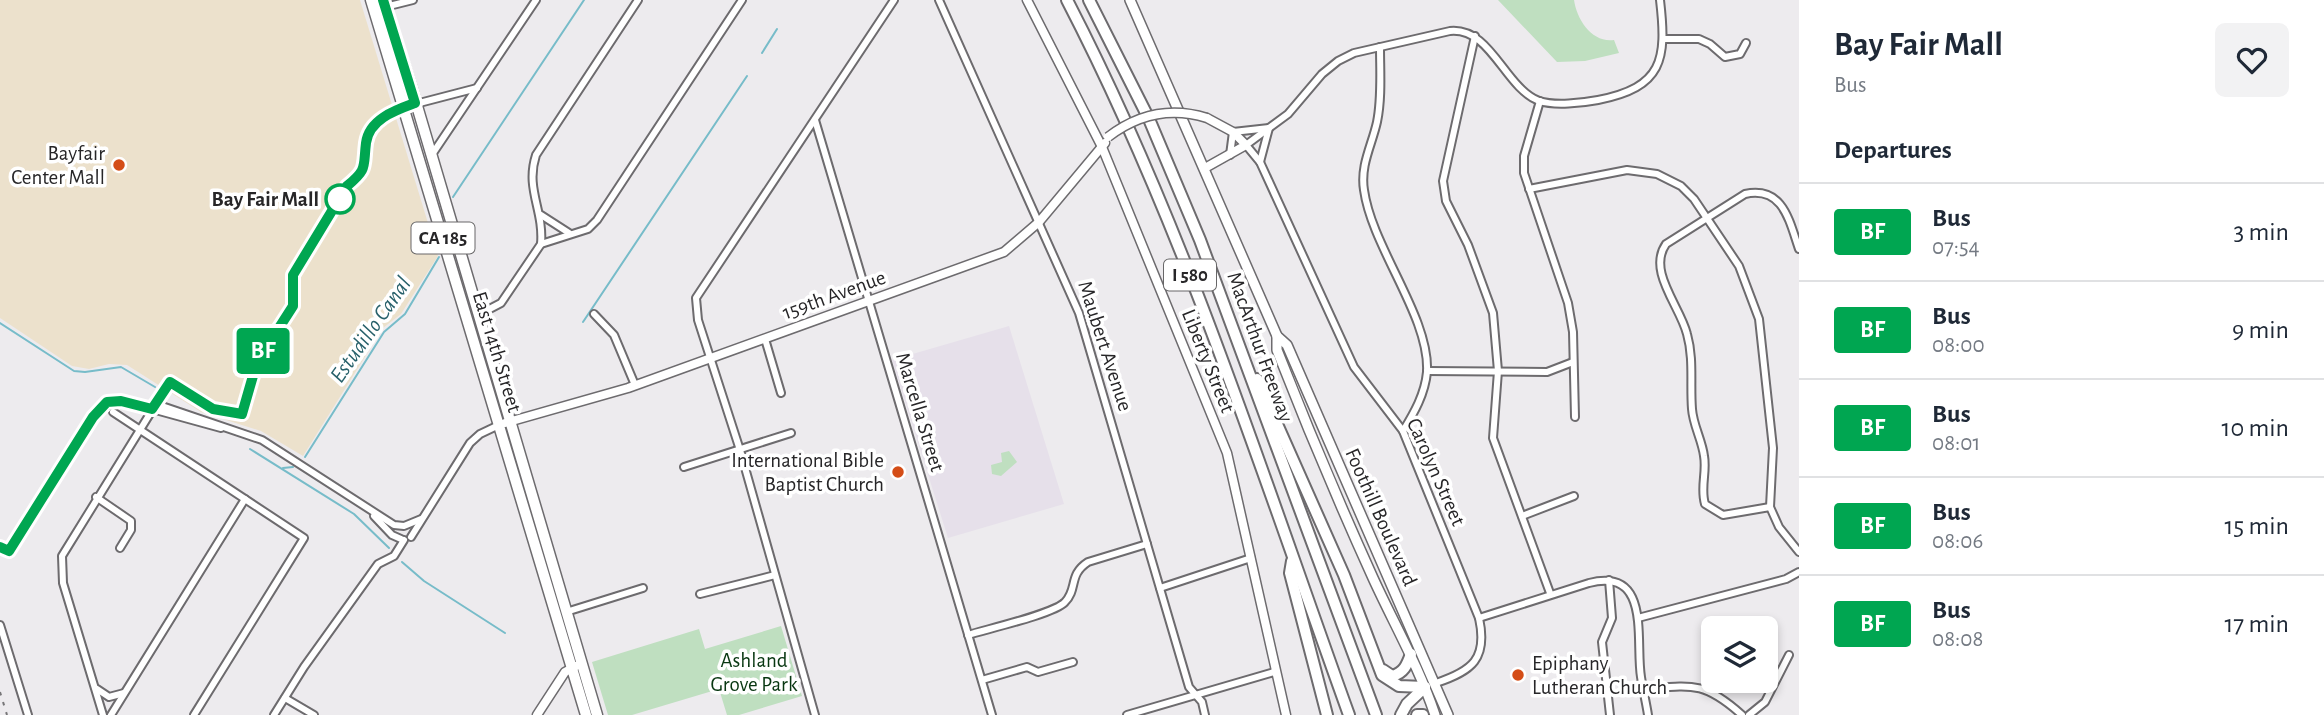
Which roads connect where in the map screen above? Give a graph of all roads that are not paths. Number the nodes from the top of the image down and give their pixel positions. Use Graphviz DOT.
graph roads {
  1 [pos="371,0"];
  2 [pos="414,0"];
  3 [pos="536,0"];
  4 [pos="638,0"];
  5 [pos="742,0"];
  6 [pos="894,0"];
  7 [pos="939,0"];
  8 [pos="1027,0"];
  9 [pos="1067,0"];
  10 [pos="1089,0"];
  11 [pos="1130,0"];
  12 [pos="1660,0"];
  13 [pos="384,4"];
  14 [pos="1475,36"];
  15 [pos="1664,38"];
  16 [pos="1746,43"];
  17 [pos="1380,47"];
  18 [pos="477,88"];
  19 [pos="1540,101"];
  20 [pos="402,103"];
  21 [pos="415,103"];
  22 [pos="814,120"];
  23 [pos="1269,128"];
  24 [pos="1234,132"];
  25 [pos="1246,145"];
  26 [pos="1102,146"];
  27 [pos="1230,155"];
  28 [pos="431,156"];
  29 [pos="1260,162"];
  30 [pos="1205,168"];
  31 [pos="1529,189"];
  32 [pos="541,215"];
  33 [pos="1706,217"];
  34 [pos="1039,222"];
  35 [pos="569,233"];
  36 [pos="541,244"];
  37 [pos="1799,248"];
  38 [pos="869,301"];
  39 [pos="594,314"];
  40 [pos="478,315"];
  41 [pos="1277,336"];
  42 [pos="1236,337"];
  43 [pos="765,339"];
  44 [pos="710,359"];
  45 [pos="1573,362"];
  46 [pos="1427,371"];
  47 [pos="1498,371"];
  48 [pos="635,385"];
  49 [pos="781,393"];
  50 [pos="113,412"];
  51 [pos="1574,417"];
  52 [pos="504,424"];
  53 [pos="139,429"];
  54 [pos="1403,431"];
  55 [pos="791,433"];
  56 [pos="740,450"];
  57 [pos="684,467"];
  58 [pos="1574,496"];
  59 [pos="96,497"];
  60 [pos="245,499"];
  61 [pos="365,507"];
  62 [pos="1770,508"];
  63 [pos="1522,516"];
  64 [pos="421,520"];
  65 [pos="404,526"];
  66 [pos="405,539"];
  67 [pos="1147,544"];
  68 [pos="120,548"];
  69 [pos="1799,552"];
  70 [pos="1251,558"];
  71 [pos="1292,558"];
  72 [pos="1799,572"];
  73 [pos="775,575"];
  74 [pos="1609,580"];
  75 [pos="643,588"];
  76 [pos="1160,589"];
  77 [pos="1550,593"];
  78 [pos="700,594"];
  79 [pos="566,612"];
  80 [pos="1479,618"];
  81 [pos="1638,618"];
  82 [pos="0,625"];
  83 [pos="968,635"];
  84 [pos="1372,652"];
  85 [pos="1411,654"];
  86 [pos="1789,655"];
  87 [pos="1073,662"];
  88 [pos="577,666"];
  89 [pos="1274,672"];
  90 [pos="982,680"];
  91 [pos="94,685"];
  92 [pos="1430,685"];
  93 [pos="1644,690"];
  94 [pos="125,692"];
  95 [pos="1195,695"];
  96 [pos="285,698"];
  97 [pos="27,715"];
  98 [pos="103,715"];
  99 [pos="111,715"];
  100 [pos="194,715"];
  101 [pos="274,715"];
  102 [pos="314,715"];
  103 [pos="537,715"];
  104 [pos="586,715"];
  105 [pos="597,715"];
  106 [pos="815,715"];
  107 [pos="992,715"];
  108 [pos="1127,715"];
  109 [pos="1205,715"];
  110 [pos="1286,715"];
  111 [pos="1326,715"];
  112 [pos="1349,715"];
  113 [pos="1376,715"];
  114 [pos="1401,715"];
  115 [pos="1417,715"];
  116 [pos="1423,715"];
  117 [pos="1435,715"];
  118 [pos="1448,715"];
  119 [pos="1610,715"];
  120 [pos="1648,715"];
  121 [pos="1742,715"];
  122 [pos="1749,715"];
  1 -- 20 [label="main road, East 14th Street / CA 185"];
  2 -- 13 [label="street"];
  3 -- 18 [label="street"];
  4 -- 32 [label="street"];
  5 -- 35 [label="street"];
  6 -- 22 [label="street"];
  7 -- 34 [label="street, Maubert Avenue"];
  8 -- 26 [label="street, Liberty Street"];
  9 -- 71 [label="highway, MacArthur Freeway / I 580"];
  10 -- 42 [label="highway, MacArthur Freeway / I 580"];
  11 -- 30 [label="main road, Foothill Boulevard"];
  12 -- 15 [label="street"];
  13 -- 21 [label="main road, East 14th Street / CA 185"];
  14 -- 17 [label="street"];
  14 -- 19 [label="street"];
  14 -- 47 [label="street"];
  15 -- 16 [label="street"];
  15 -- 19 [label="street"];
  17 -- 23 [label="street"];
  17 -- 46 [label="street"];
  18 -- 21 [label="street"];
  18 -- 28 [label="street"];
  19 -- 31 [label="street"];
  20 -- 21 [label="street"];
  20 -- 52 [label="main road, East 14th Street / CA 185"];
  21 -- 28 [label="main road, East 14th Street / CA 185"];
  22 -- 38 [label="street, Marcella Street"];
  22 -- 44 [label="street"];
  23 -- 24 [label="street"];
  23 -- 25 [label="street"];
  23 -- 29 [label="street"];
  24 -- 25 [label="street, 159th Avenue"];
  24 -- 26 [label="street, 159th Avenue, bridge"];
  24 -- 27 [label="street"];
  25 -- 27 [label="street"];
  25 -- 29 [label="street, Carolyn Street"];
  26 -- 34 [label="street, 159th Avenue"];
  26 -- 70 [label="street, Liberty Street"];
  27 -- 30 [label="street"];
  28 -- 40 [label="main road, East 14th Street / CA 185"];
  29 -- 54 [label="street, Carolyn Street"];
  30 -- 41 [label="main road, Foothill Boulevard"];
  31 -- 33 [label="street"];
  31 -- 45 [label="street"];
  32 -- 35 [label="street"];
  32 -- 36 [label="street"];
  33 -- 37 [label="street"];
  33 -- 62 [label="street"];
  33 -- 62 [label="street"];
  34 -- 38 [label="street, 159th Avenue"];
  34 -- 67 [label="street, Maubert Avenue"];
  35 -- 36 [label="street"];
  36 -- 40 [label="street"];
  38 -- 43 [label="street, 159th Avenue"];
  38 -- 83 [label="street, Marcella Street"];
  39 -- 48 [label="street"];
  40 -- 52 [label="main road, East 14th Street / CA 185"];
  41 -- 85 [label="main road, Foothill Boulevard"];
  41 -- 92 [label="main road, Foothill Boulevard"];
  42 -- 84 [label="highway"];
  42 -- 113 [label="highway, MacArthur Freeway / I 580"];
  43 -- 44 [label="street, 159th Avenue"];
  43 -- 49 [label="street"];
  44 -- 48 [label="street, 159th Avenue"];
  44 -- 56 [label="street"];
  45 -- 47 [label="street"];
  45 -- 51 [label="street"];
  46 -- 47 [label="street"];
  46 -- 54 [label="street"];
  47 -- 63 [label="street"];
  48 -- 52 [label="street, 159th Avenue"];
  50 -- 53 [label="street"];
  52 -- 64 [label="street, 159th Avenue"];
  52 -- 79 [label="main road, East 14th Street / CA 185"];
  52 -- 88 [label="main road, East 14th Street / CA 185"];
  53 -- 59 [label="street"];
  53 -- 60 [label="street"];
  53 -- 61 [label="street"];
  54 -- 80 [label="street, Carolyn Street"];
  55 -- 56 [label="street"];
  56 -- 57 [label="street"];
  56 -- 73 [label="street"];
  58 -- 63 [label="street"];
  59 -- 68 [label="street"];
  59 -- 91 [label="street"];
  60 -- 94 [label="street"];
  60 -- 100 [label="street"];
  61 -- 65 [label="street"];
  61 -- 66 [label="street"];
  62 -- 69 [label="street"];
  63 -- 77 [label="street"];
  64 -- 65 [label="street"];
  64 -- 66 [label="street, 159th Avenue"];
  65 -- 66 [label="street"];
  65 -- 66 [label="street"];
  66 -- 96 [label="street, 159th Avenue"];
  67 -- 76 [label="street, Maubert Avenue"];
  67 -- 83 [label="street"];
  70 -- 76 [label="street"];
  70 -- 89 [label="street, Liberty Street"];
  71 -- 111 [label="highway"];
  71 -- 112 [label="highway, MacArthur Freeway / I 580"];
  72 -- 81 [label="street"];
  73 -- 78 [label="street"];
  73 -- 106 [label="street"];
  74 -- 77 [label="street"];
  74 -- 81 [label="street"];
  74 -- 119 [label="street"];
  75 -- 79 [label="street"];
  76 -- 95 [label="street, Maubert Avenue"];
  77 -- 80 [label="street"];
  79 -- 88 [label="main road, East 14th Street / CA 185"];
  80 -- 92 [label="street, Carolyn Street"];
  81 -- 93 [label="street"];
  82 -- 97 [label="street"];
  83 -- 90 [label="street, Marcella Street"];
  84 -- 85 [label="highway"];
  84 -- 92 [label="highway"];
  85 -- 92 [label="main road, Foothill Boulevard"];
  86 -- 122 [label="street"];
  87 -- 90 [label="street"];
  88 -- 103 [label="street"];
  88 -- 104 [label="main road, East 14th Street / CA 185"];
  88 -- 105 [label="main road, East 14th Street / CA 185"];
  89 -- 95 [label="street"];
  89 -- 110 [label="street, Liberty Street"];
  90 -- 107 [label="street, Marcella Street"];
  91 -- 94 [label="street"];
  91 -- 98 [label="street"];
  92 -- 114 [label="highway"];
  92 -- 117 [label="main road, Foothill Boulevard"];
  92 -- 118 [label="main road, Foothill Boulevard"];
  93 -- 120 [label="street"];
  93 -- 121 [label="street"];
  94 -- 99 [label="street"];
  95 -- 108 [label="street"];
  95 -- 109 [label="street, Maubert Avenue"];
  96 -- 101 [label="street, 159th Avenue"];
  96 -- 102 [label="street"];
  115 -- 116 [label="highway"];
}
